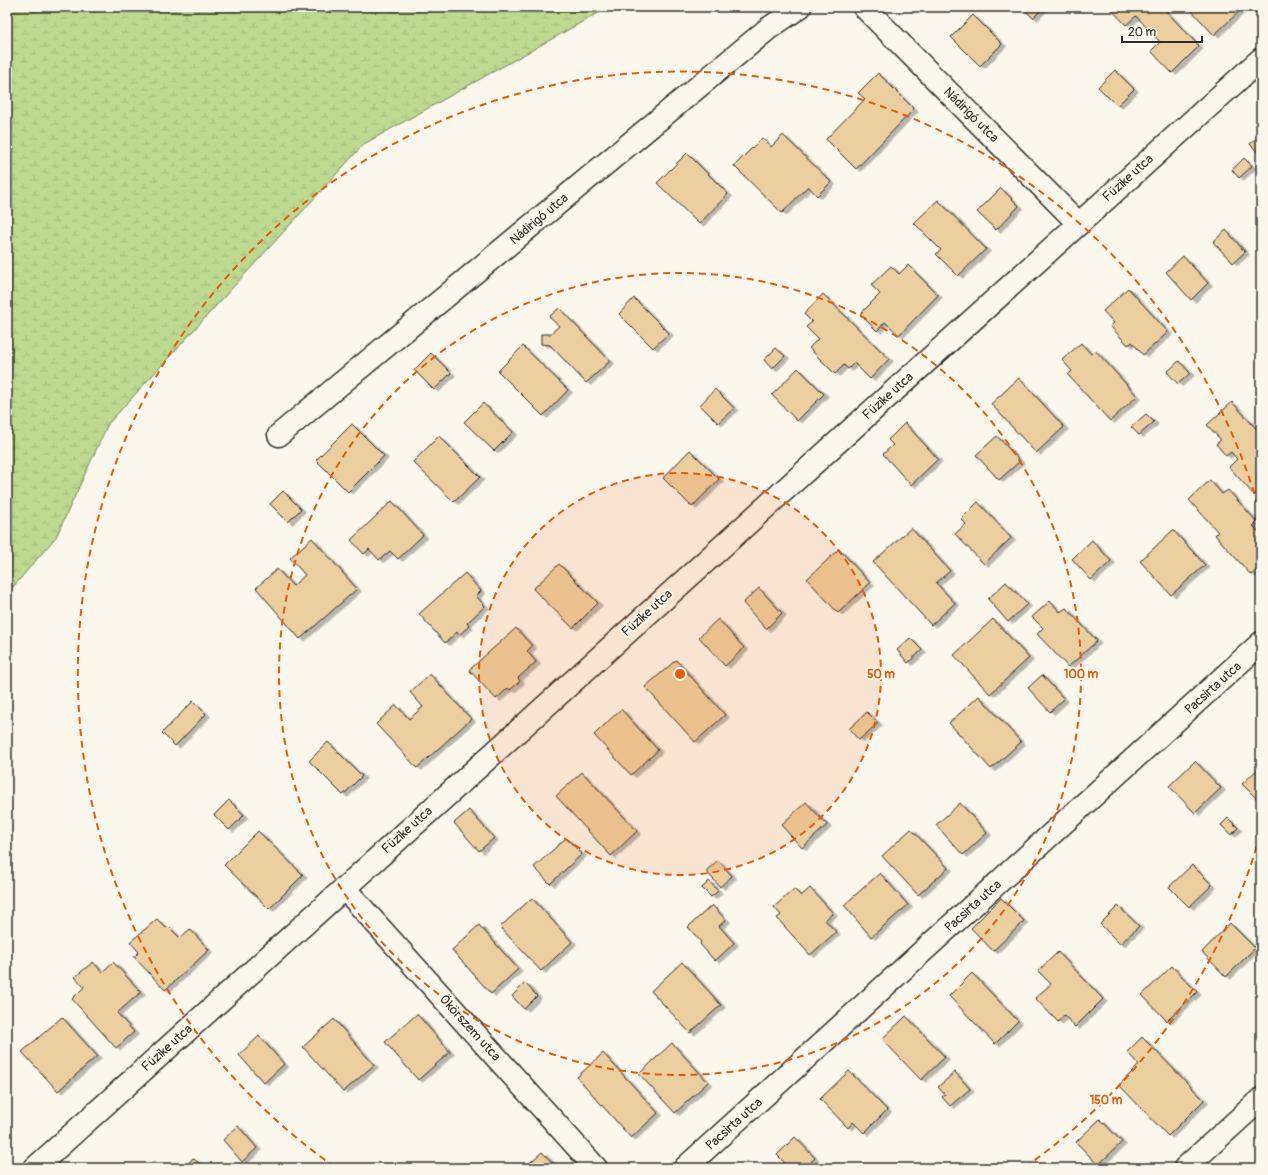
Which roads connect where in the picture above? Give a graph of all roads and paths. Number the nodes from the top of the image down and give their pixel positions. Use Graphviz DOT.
graph roads {
  1 [pos="800,7"];
  2 [pos="864,7"];
  3 [pos="1261,59"];
  4 [pos="1078,223"];
  5 [pos="279,435"];
  6 [pos="1261,644"];
  7 [pos="344,888"];
  8 [pos="1261,1099"];
  9 [pos="35,1168"];
  10 [pos="596,1168"];
  11 [pos="685,1168"];
  12 [pos="1185,1168"];
  1 -- 5 [label="street, Nádirigó utca"];
  2 -- 4 [label="street, Nádirigó utca"];
  3 -- 4 [label="street, Füzike utca"];
  4 -- 7 [label="street, Füzike utca"];
  6 -- 11 [label="street, Pacsirta utca"];
  7 -- 9 [label="street, Füzike utca"];
  7 -- 10 [label="street, Ökörszem utca"];
  8 -- 12 [label="street"];
}
